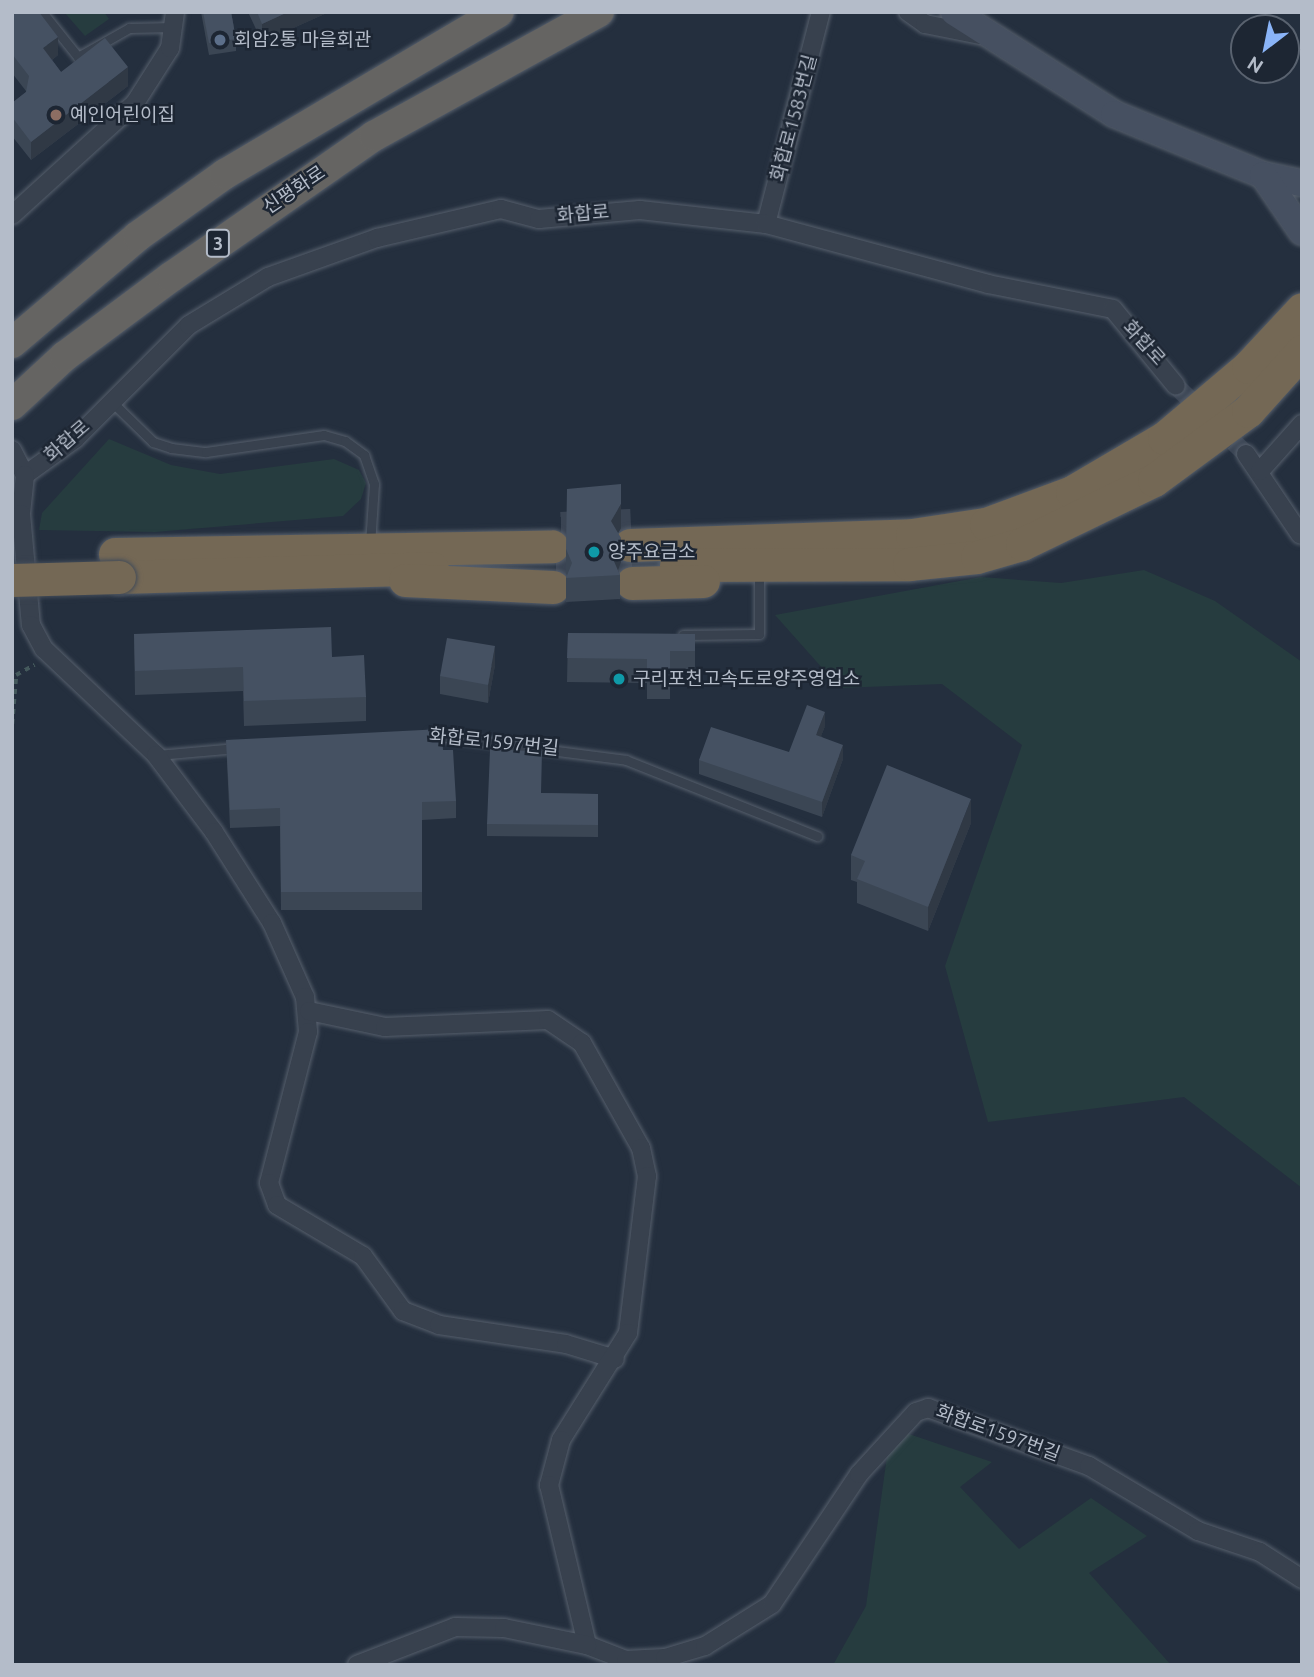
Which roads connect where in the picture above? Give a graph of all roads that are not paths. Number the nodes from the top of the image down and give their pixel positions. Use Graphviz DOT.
graph roads {
  1 [pos="42,12"];
  2 [pos="499,12"];
  3 [pos="599,12"];
  4 [pos="819,12"];
  5 [pos="831,12"];
  6 [pos="908,12"];
  7 [pos="954,12"];
  8 [pos="175,20"];
  9 [pos="816,32"];
  10 [pos="989,37"];
  11 [pos="1263,174"];
  12 [pos="1302,183"];
  13 [pos="12,215"];
  14 [pos="766,224"];
  15 [pos="1302,232"];
  16 [pos="1300,306"];
  17 [pos="12,343"];
  18 [pos="1301,352"];
  19 [pos="1176,386"];
  20 [pos="111,401"];
  21 [pos="12,404"];
  22 [pos="1302,424"];
  23 [pos="12,450"];
  24 [pos="1246,454"];
  25 [pos="1260,471"];
  26 [pos="25,475"];
  27 [pos="1300,534"];
  28 [pos="370,539"];
  29 [pos="12,557"];
  30 [pos="117,566"];
  31 [pos="759,575"];
  32 [pos="12,580"];
  33 [pos="664,635"];
  34 [pos="422,735"];
  35 [pos="251,746"];
  36 [pos="156,755"];
  37 [pos="817,836"];
  38 [pos="309,1011"];
  39 [pos="615,1359"];
  40 [pos="1302,1579"];
  41 [pos="587,1645"];
  42 [pos="609,1660"];
  43 [pos="357,1665"];
  1 -- 8 [label="lane"];
  2 -- 17 [label="highway"];
  3 -- 21 [label="highway, 신평화로 / 3"];
  4 -- 9 [label="street, 화합로1583번길"];
  5 -- 9 [label="street"];
  6 -- 10 [label="street"];
  7 -- 10 [label="main road"];
  8 -- 13 [label="street"];
  9 -- 14 [label="street, 화합로1583번길"];
  10 -- 11 [label="main road"];
  11 -- 12 [label="main road"];
  11 -- 15 [label="main road"];
  14 -- 19 [label="street, 화합로"];
  14 -- 20 [label="street, 화합로"];
  16 -- 31 [label="highway"];
  18 -- 31 [label="highway"];
  20 -- 26 [label="street, 화합로"];
  20 -- 28 [label="lane"];
  22 -- 25 [label="street"];
  23 -- 26 [label="street"];
  24 -- 25 [label="street"];
  25 -- 27 [label="street"];
  26 -- 36 [label="street"];
  28 -- 30 [label="highway"];
  28 -- 30 [label="highway"];
  29 -- 30 [label="highway"];
  30 -- 32 [label="highway, bridge"];
  31 -- 33 [label="lane"];
  34 -- 37 [label="lane, 화합로1597번길"];
  35 -- 36 [label="lane"];
  36 -- 38 [label="street"];
  38 -- 39 [label="street"];
  38 -- 39 [label="street"];
  39 -- 41 [label="street"];
  40 -- 42 [label="street, 화합로1597번길"];
  41 -- 42 [label="street, 화합로1597번길"];
  41 -- 43 [label="street, 화합로1597번길"];
}
